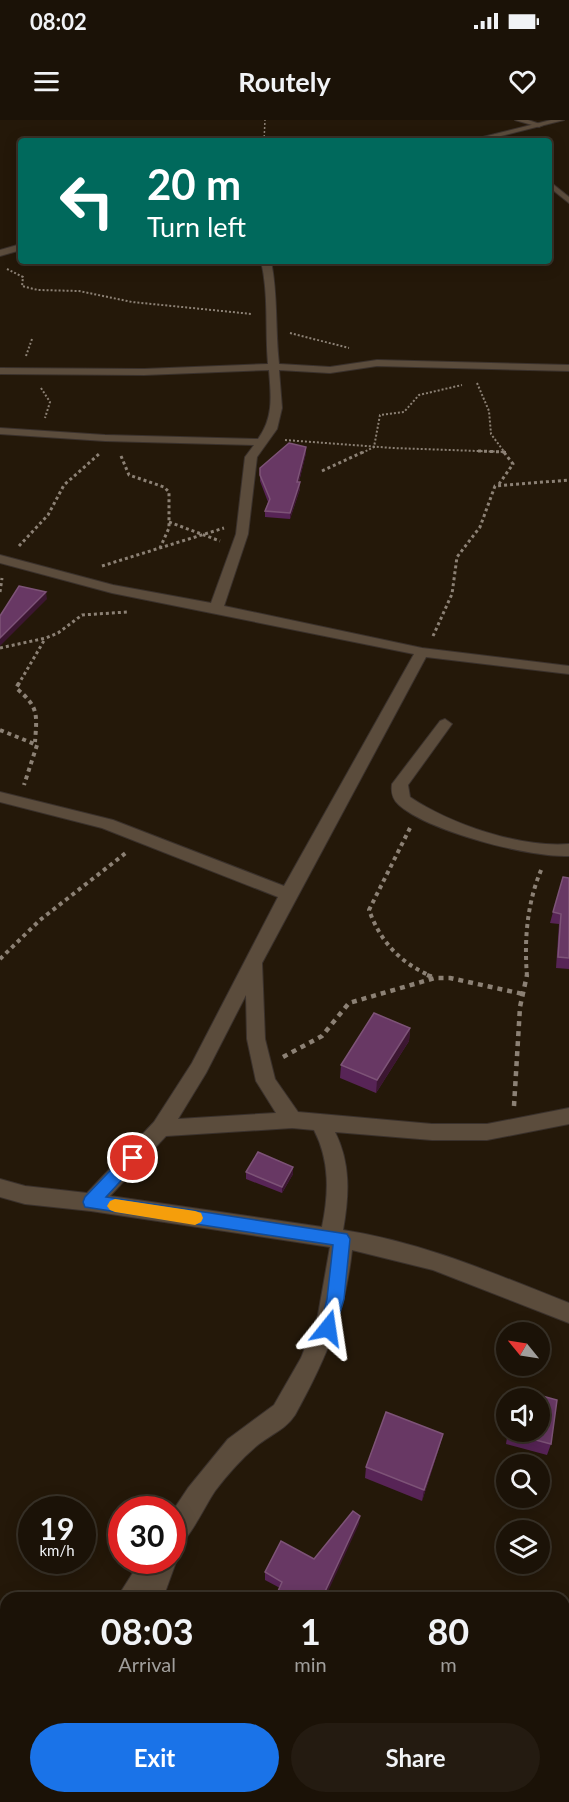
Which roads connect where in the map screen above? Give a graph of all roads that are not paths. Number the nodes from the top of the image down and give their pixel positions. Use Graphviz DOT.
graph roads {
  1 [pos="519,120"];
  2 [pos="560,120"];
  3 [pos="539,125"];
  4 [pos="495,136"];
  5 [pos="485,138"];
  6 [pos="500,138"];
  7 [pos="552,186"];
  8 [pos="569,201"];
  9 [pos="18,248"];
  10 [pos="0,253"];
  11 [pos="267,264"];
  12 [pos="274,367"];
  13 [pos="569,368"];
  14 [pos="0,371"];
  15 [pos="0,431"];
  16 [pos="260,442"];
  17 [pos="3,560"];
  18 [pos="216,608"];
  19 [pos="422,651"];
  20 [pos="569,670"];
  21 [pos="445,724"];
  22 [pos="0,797"];
  23 [pos="569,850"];
  24 [pos="288,894"];
  25 [pos="254,960"];
  26 [pos="569,1116"];
  27 [pos="292,1120"];
  28 [pos="319,1121"];
  29 [pos="161,1128"];
  30 [pos="0,1188"];
  31 [pos="91,1202"];
  32 [pos="337,1238"];
  33 [pos="569,1313"];
  34 [pos="186,1512"];
  35 [pos="147,1574"];
  36 [pos="159,1574"];
  37 [pos="134,1592"];
  38 [pos="152,1592"];
  1 -- 3 [label="street"];
  2 -- 3 [label="street"];
  3 -- 4 [label="street"];
  4 -- 5 [label="street"];
  4 -- 6 [label="street"];
  7 -- 8 [label="street"];
  9 -- 10 [label="street"];
  11 -- 12 [label="street"];
  12 -- 13 [label="street"];
  12 -- 14 [label="street"];
  12 -- 16 [label="street"];
  15 -- 16 [label="street"];
  16 -- 18 [label="street"];
  17 -- 18 [label="street"];
  18 -- 19 [label="street"];
  19 -- 20 [label="street"];
  19 -- 24 [label="street"];
  21 -- 23 [label="street"];
  22 -- 24 [label="street"];
  24 -- 25 [label="street"];
  25 -- 27 [label="street"];
  25 -- 29 [label="street"];
  26 -- 28 [label="street"];
  27 -- 28 [label="street"];
  27 -- 29 [label="street"];
  28 -- 32 [label="street"];
  29 -- 31 [label="street"];
  30 -- 31 [label="street"];
  31 -- 32 [label="street"];
  32 -- 33 [label="street"];
  32 -- 34 [label="street"];
  35 -- 37 [label="street"];
  36 -- 38 [label="street"];
}
